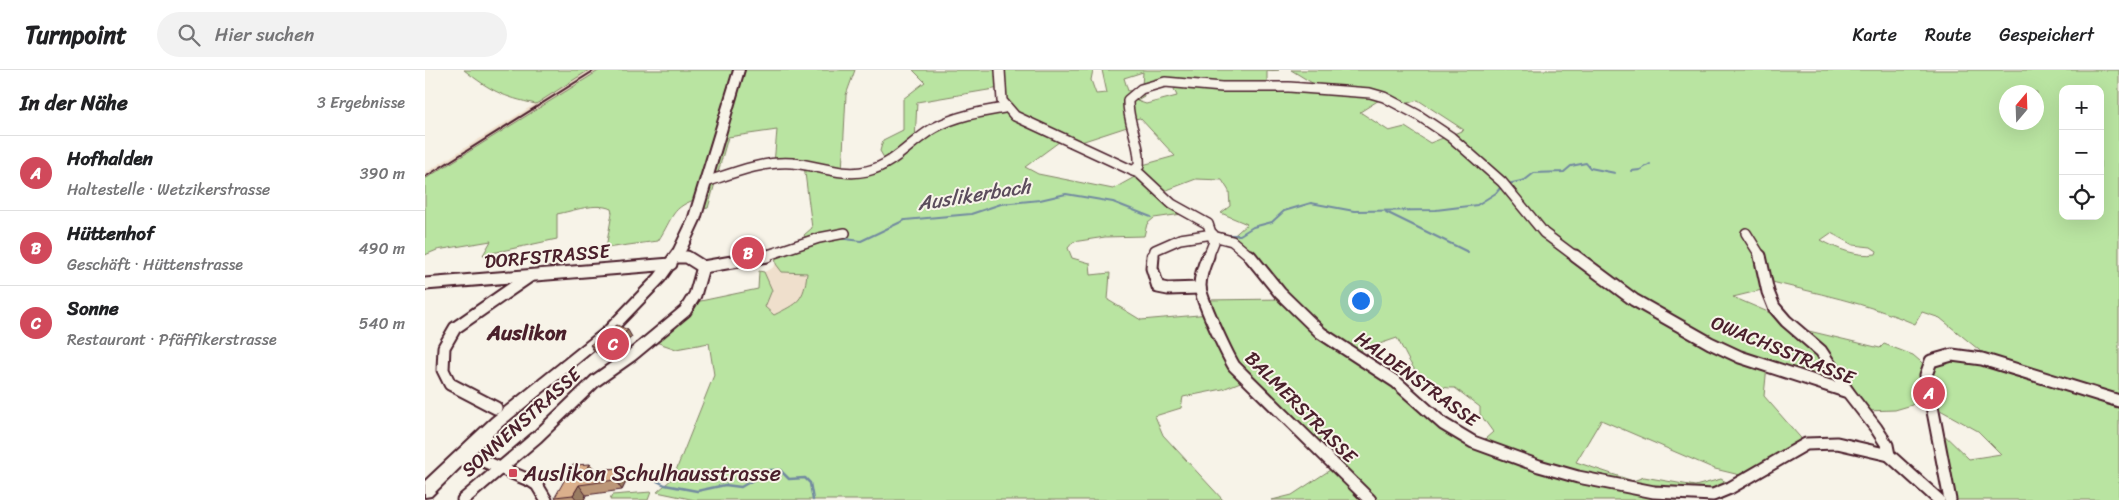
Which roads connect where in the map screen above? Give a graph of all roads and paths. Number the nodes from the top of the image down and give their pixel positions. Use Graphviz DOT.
graph roads {
  1 [pos="739,70"];
  2 [pos="1000,70"];
  3 [pos="1004,108"];
  4 [pos="1133,171"];
  5 [pos="706,182"];
  6 [pos="845,233"];
  7 [pos="1746,233"];
  8 [pos="1213,235"];
  9 [pos="673,261"];
  10 [pos="703,267"];
  11 [pos="531,275"];
  12 [pos="425,284"];
  13 [pos="1201,288"];
  14 [pos="1848,392"];
  15 [pos="2119,401"];
  16 [pos="496,408"];
  17 [pos="462,455"];
  18 [pos="1889,455"];
  19 [pos="500,468"];
  20 [pos="427,488"];
  21 [pos="463,500"];
  22 [pos="546,500"];
  23 [pos="1370,500"];
  24 [pos="1939,500"];
  25 [pos="1950,500"];
  1 -- 5 [label="main road"];
  2 -- 3 [label="street"];
  3 -- 4 [label="street"];
  3 -- 5 [label="street"];
  4 -- 8 [label="street"];
  4 -- 14 [label="street, OWACHSSTRASSE"];
  5 -- 9 [label="main road"];
  6 -- 10 [label="street"];
  7 -- 14 [label="street"];
  8 -- 13 [label="street, BALMERSTRASSE"];
  8 -- 13 [label="street"];
  8 -- 18 [label="street, HALDENSTRASSE"];
  9 -- 10 [label="street"];
  9 -- 11 [label="street, DORFSTRASSE"];
  9 -- 17 [label="main road"];
  10 -- 19 [label="street, SONNENSTRASSE"];
  11 -- 12 [label="street, DORFSTRASSE"];
  11 -- 16 [label="street"];
  13 -- 23 [label="street, BALMERSTRASSE"];
  14 -- 18 [label="street, OWACHSSTRASSE"];
  15 -- 25 [label="street"];
  17 -- 19 [label="street"];
  17 -- 20 [label="main road"];
  18 -- 24 [label="street, OWACHSSTRASSE"];
  19 -- 21 [label="street, SONNENSTRASSE"];
  19 -- 22 [label="street"];
}
